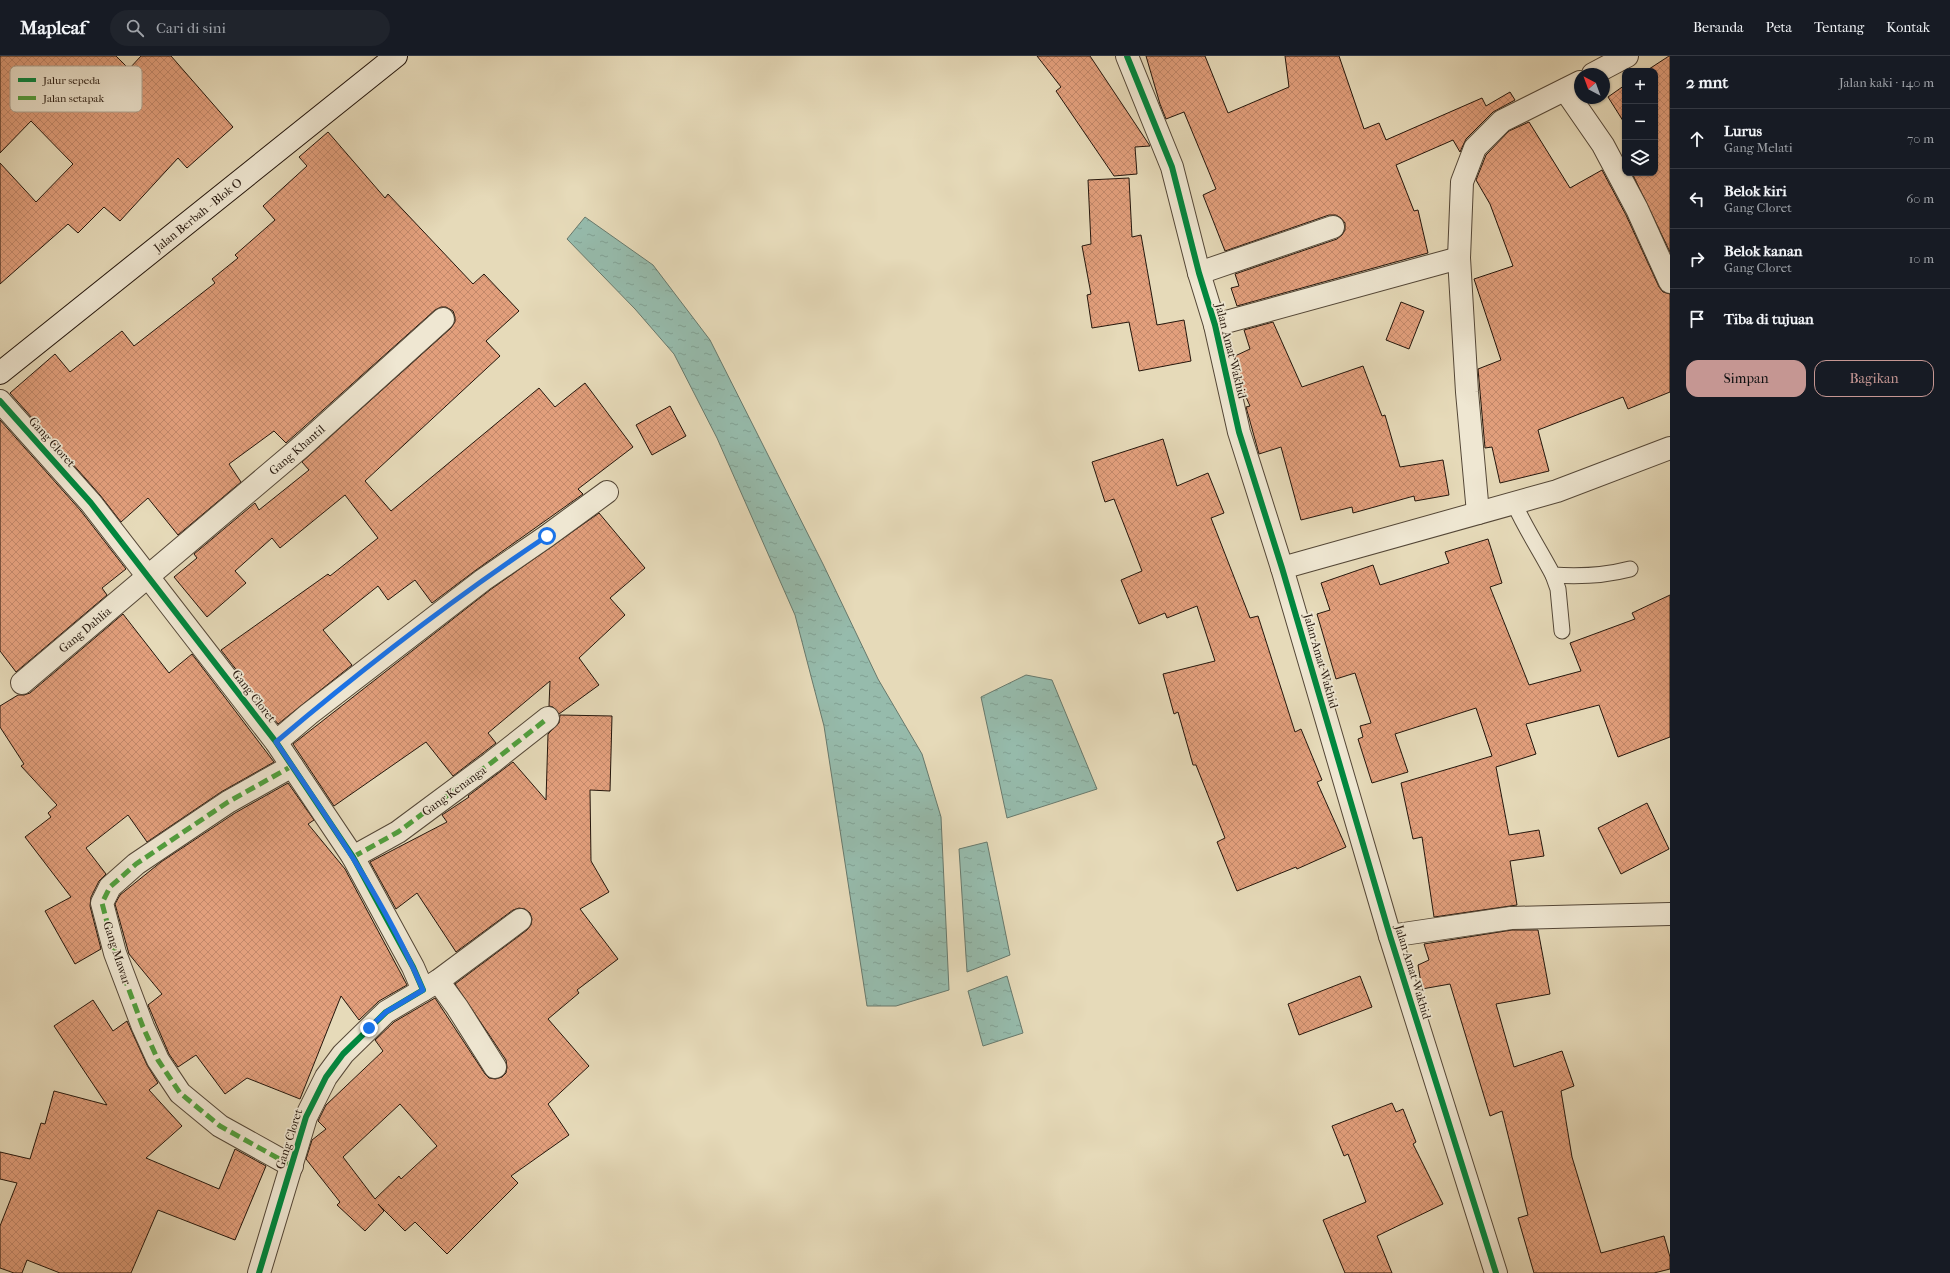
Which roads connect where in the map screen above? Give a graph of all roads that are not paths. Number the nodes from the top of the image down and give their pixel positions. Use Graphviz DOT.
graph roads {
  1 [pos="396,56"];
  2 [pos="1127,56"];
  3 [pos="1618,58"];
  4 [pos="1602,68"];
  5 [pos="1573,86"];
  6 [pos="1333,227"];
  7 [pos="1460,258"];
  8 [pos="1199,273"];
  9 [pos="1670,282"];
  10 [pos="443,319"];
  11 [pos="1215,325"];
  12 [pos="0,374"];
  13 [pos="0,401"];
  14 [pos="1670,448"];
  15 [pos="607,492"];
  16 [pos="1514,503"];
  17 [pos="1478,513"];
  18 [pos="1282,568"];
  19 [pos="1630,569"];
  20 [pos="1553,575"];
  21 [pos="148,577"];
  22 [pos="1562,631"];
  23 [pos="22,683"];
  24 [pos="548,718"];
  25 [pos="276,742"];
  26 [pos="292,766"];
  27 [pos="353,857"];
  28 [pos="1670,914"];
  29 [pos="520,920"];
  30 [pos="1390,936"];
  31 [pos="430,985"];
  32 [pos="495,1067"];
  33 [pos="292,1166"];
  34 [pos="259,1273"];
  35 [pos="1496,1273"];
  1 -- 12 [label="street, Jalan Berbah - Blok O"];
  2 -- 8 [label="street, Jalan Amat Wakhid"];
  3 -- 4 [label="street"];
  5 -- 7 [label="street"];
  5 -- 9 [label="street"];
  6 -- 8 [label="street"];
  7 -- 11 [label="street"];
  7 -- 17 [label="street"];
  8 -- 11 [label="street, Jalan Amat Wakhid"];
  10 -- 21 [label="street, Gang Khantil"];
  11 -- 18 [label="street, Jalan Amat Wakhid"];
  13 -- 21 [label="street, Gang Cloret"];
  14 -- 16 [label="street"];
  15 -- 25 [label="street"];
  16 -- 17 [label="street"];
  16 -- 20 [label="lane"];
  17 -- 18 [label="street"];
  18 -- 30 [label="street, Jalan Amat Wakhid"];
  19 -- 20 [label="lane"];
  20 -- 22 [label="lane"];
  21 -- 23 [label="street, Gang Dahlia"];
  21 -- 25 [label="street, Gang Cloret"];
  24 -- 27 [label="street, Gang Kenanga"];
  25 -- 26 [label="street, Gang Cloret"];
  26 -- 27 [label="street, Gang Cloret"];
  26 -- 33 [label="street, Gang Mawar"];
  27 -- 31 [label="street, Gang Cloret"];
  28 -- 30 [label="street"];
  29 -- 31 [label="street"];
  30 -- 35 [label="street, Jalan Amat Wakhid"];
  31 -- 32 [label="street"];
  31 -- 33 [label="street, Gang Cloret"];
  33 -- 34 [label="street, Gang Cloret"];
}
